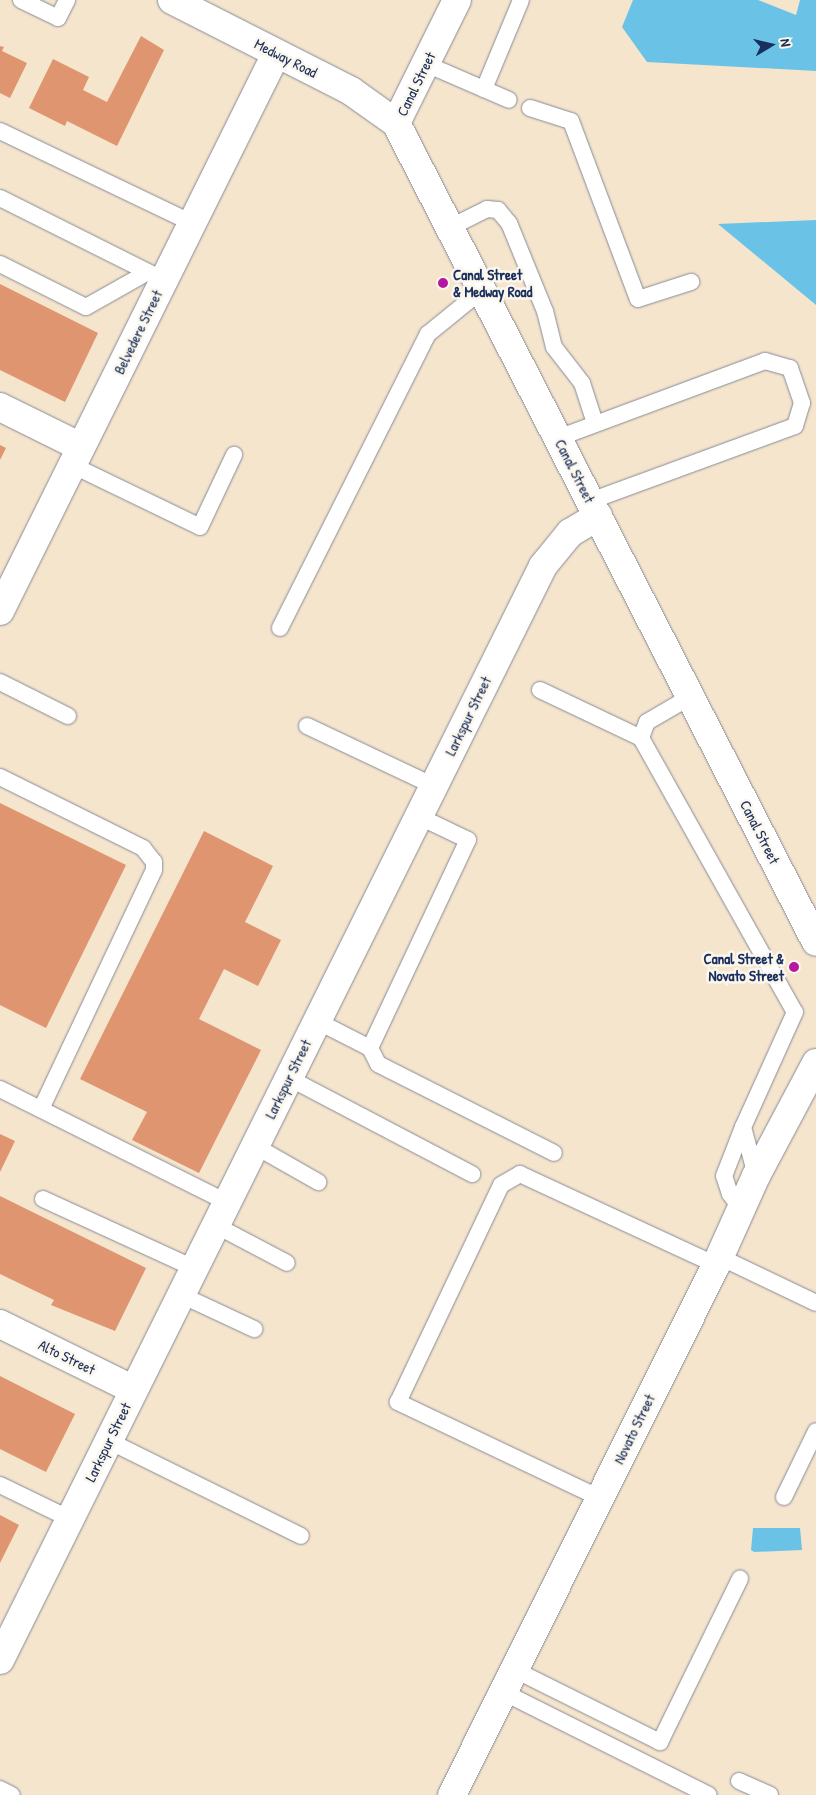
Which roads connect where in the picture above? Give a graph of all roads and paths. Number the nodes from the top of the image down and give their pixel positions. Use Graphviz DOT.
graph roads {
  1 [pos="21,0"];
  2 [pos="67,0"];
  3 [pos="172,0"];
  4 [pos="457,0"];
  5 [pos="521,0"];
  6 [pos="276,54"];
  7 [pos="426,64"];
  8 [pos="484,89"];
  9 [pos="508,100"];
  10 [pos="530,108"];
  11 [pos="396,123"];
  12 [pos="1,134"];
  13 [pos="0,198"];
  14 [pos="192,223"];
  15 [pos="450,227"];
  16 [pos="0,264"];
  17 [pos="156,276"];
  18 [pos="691,282"];
  19 [pos="482,290"];
  20 [pos="0,407"];
  21 [pos="596,423"];
  22 [pos="558,438"];
  23 [pos="234,455"];
  24 [pos="76,456"];
  25 [pos="594,509"];
  26 [pos="0,611"];
  27 [pos="280,628"];
  28 [pos="0,682"];
  29 [pos="540,690"];
  30 [pos="690,697"];
  31 [pos="68,716"];
  32 [pos="307,726"];
  33 [pos="641,738"];
  34 [pos="0,777"];
  35 [pos="434,786"];
  36 [pos="418,816"];
  37 [pos="816,942"];
  38 [pos="317,1021"];
  39 [pos="370,1048"];
  40 [pos="816,1063"];
  41 [pos="289,1078"];
  42 [pos="0,1089"];
  43 [pos="41,1109"];
  44 [pos="743,1127"];
  45 [pos="255,1146"];
  46 [pos="554,1153"];
  47 [pos="472,1174"];
  48 [pos="756,1176"];
  49 [pos="318,1182"];
  50 [pos="43,1199"];
  51 [pos="741,1209"];
  52 [pos="221,1214"];
  53 [pos="718,1261"];
  54 [pos="287,1263"];
  55 [pos="194,1268"];
  56 [pos="181,1295"];
  57 [pos="816,1303"];
  58 [pos="0,1324"];
  59 [pos="254,1329"];
  60 [pos="134,1390"];
  61 [pos="816,1431"];
  62 [pos="108,1441"];
  63 [pos="0,1484"];
  64 [pos="784,1497"];
  65 [pos="600,1498"];
  66 [pos="70,1519"];
  67 [pos="301,1536"];
  68 [pos="740,1579"];
  69 [pos="3,1646"];
  70 [pos="509,1681"];
  71 [pos="739,1781"];
  72 [pos="0,1789"];
  73 [pos="12,1795"];
  74 [pos="452,1795"];
  75 [pos="710,1795"];
  76 [pos="770,1795"];
  1 -- 2 [label="lane"];
  3 -- 6 [label="street, Medway Road"];
  4 -- 7 [label="street, Canal Street"];
  5 -- 8 [label="lane"];
  6 -- 11 [label="street, Medway Road"];
  6 -- 14 [label="street, Belvedere Street"];
  7 -- 8 [label="lane"];
  7 -- 11 [label="street, Canal Street"];
  8 -- 9 [label="lane"];
  10 -- 18 [label="lane"];
  11 -- 15 [label="street, Canal Street"];
  12 -- 14 [label="lane"];
  13 -- 17 [label="lane"];
  14 -- 17 [label="street, Belvedere Street"];
  15 -- 19 [label="street, Canal Street"];
  15 -- 21 [label="lane"];
  16 -- 17 [label="lane"];
  17 -- 24 [label="street, Belvedere Street"];
  19 -- 22 [label="street, Canal Street"];
  19 -- 27 [label="lane"];
  20 -- 24 [label="street"];
  21 -- 22 [label="lane"];
  21 -- 25 [label="lane"];
  22 -- 25 [label="street, Canal Street"];
  23 -- 24 [label="lane"];
  24 -- 26 [label="street, Belvedere Street"];
  25 -- 30 [label="street, Canal Street"];
  25 -- 35 [label="street, Larkspur Street"];
  28 -- 31 [label="lane"];
  29 -- 33 [label="lane"];
  30 -- 33 [label="lane"];
  30 -- 37 [label="street, Canal Street"];
  32 -- 35 [label="lane"];
  33 -- 44 [label="lane"];
  34 -- 43 [label="lane"];
  35 -- 36 [label="street, Larkspur Street"];
  36 -- 38 [label="street, Larkspur Street"];
  36 -- 39 [label="lane"];
  38 -- 39 [label="lane"];
  38 -- 41 [label="street, Larkspur Street"];
  39 -- 46 [label="lane"];
  40 -- 48 [label="street, Novato Street"];
  41 -- 45 [label="street, Larkspur Street"];
  41 -- 47 [label="lane"];
  42 -- 43 [label="lane"];
  43 -- 52 [label="lane"];
  44 -- 48 [label="lane"];
  44 -- 51 [label="lane"];
  45 -- 49 [label="lane"];
  45 -- 52 [label="street, Larkspur Street"];
  48 -- 51 [label="street, Novato Street"];
  50 -- 55 [label="lane"];
  51 -- 53 [label="street, Novato Street"];
  52 -- 54 [label="lane"];
  52 -- 55 [label="street, Larkspur Street"];
  53 -- 57 [label="lane"];
  53 -- 65 [label="street, Novato Street"];
  53 -- 65 [label="lane"];
  55 -- 56 [label="street, Larkspur Street"];
  56 -- 59 [label="lane"];
  56 -- 60 [label="street, Larkspur Street"];
  58 -- 60 [label="street, Alto Street"];
  60 -- 62 [label="street, Larkspur Street"];
  61 -- 64 [label="lane"];
  62 -- 66 [label="street, Larkspur Street"];
  62 -- 67 [label="lane"];
  63 -- 66 [label="lane"];
  65 -- 70 [label="street, Novato Street"];
  66 -- 69 [label="street, Larkspur Street"];
  68 -- 70 [label="lane"];
  70 -- 74 [label="street, Novato Street"];
  70 -- 75 [label="lane"];
  71 -- 76 [label="lane"];
  72 -- 73 [label="lane"];
}
